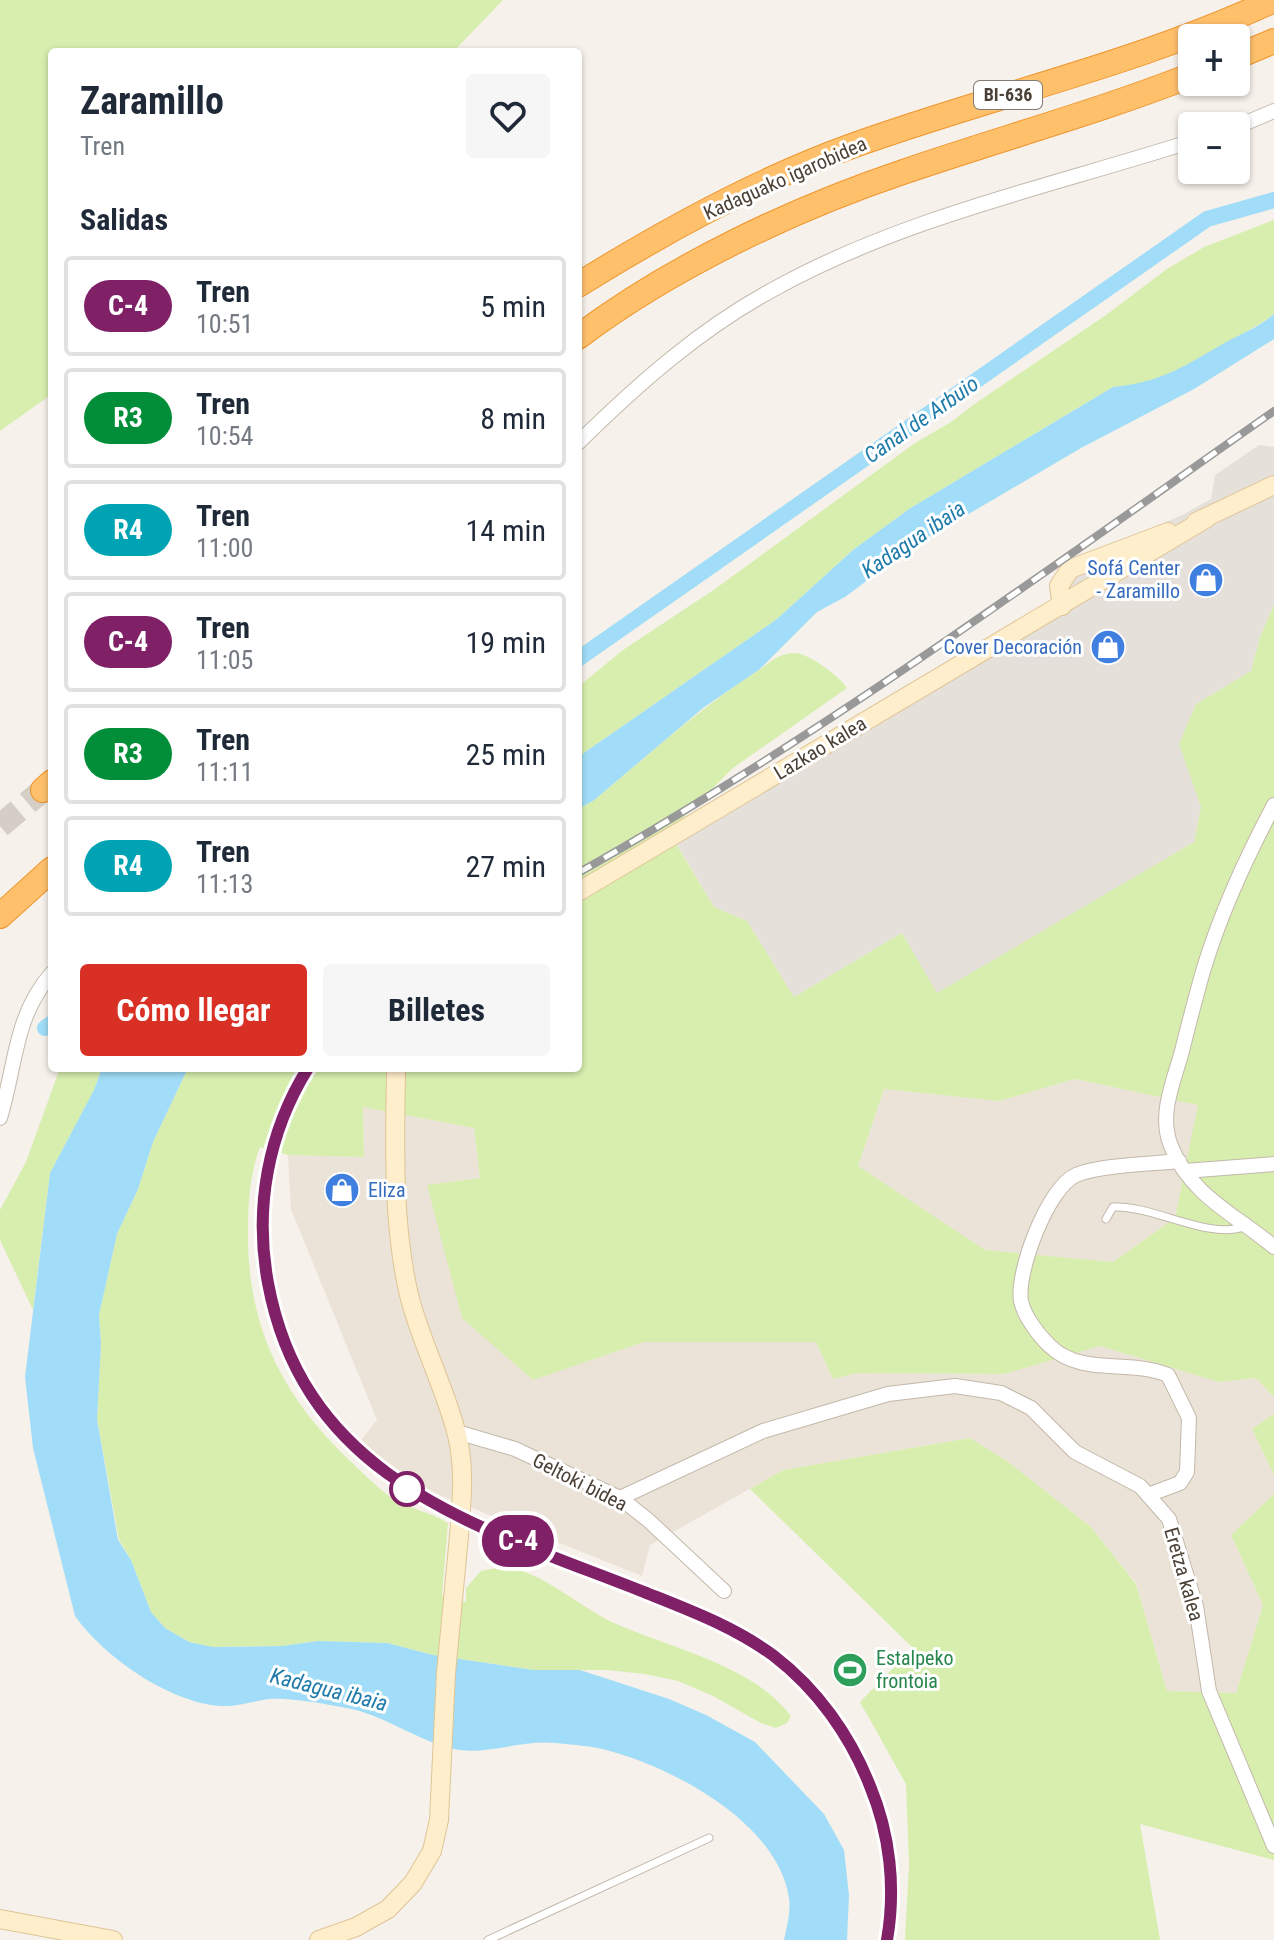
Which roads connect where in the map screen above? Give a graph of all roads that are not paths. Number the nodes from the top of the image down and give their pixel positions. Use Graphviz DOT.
graph roads {
  1 [pos="1274,0"];
  2 [pos="1274,41"];
  3 [pos="1250,51"];
  4 [pos="1178,80"];
  5 [pos="1274,111"];
  6 [pos="1250,121"];
  7 [pos="1178,145"];
  8 [pos="586,280"];
  9 [pos="582,334"];
  10 [pos="582,439"];
  11 [pos="1274,485"];
  12 [pos="1207,518"];
  13 [pos="1062,606"];
  14 [pos="1274,805"];
  15 [pos="48,873"];
  16 [pos="582,890"];
  17 [pos="0,916"];
  18 [pos="48,978"];
  19 [pos="396,1072"];
  20 [pos="0,1118"];
  21 [pos="1274,1164"];
  22 [pos="1182,1166"];
  23 [pos="1106,1219"];
  24 [pos="1248,1225"];
  25 [pos="1274,1247"];
  26 [pos="457,1432"];
  27 [pos="1148,1495"];
  28 [pos="620,1498"];
  29 [pos="724,1591"];
  30 [pos="709,1838"];
  31 [pos="1274,1846"];
  32 [pos="0,1919"];
  33 [pos="112,1940"];
  34 [pos="319,1940"];
  35 [pos="488,1940"];
  1 -- 8 [label="highway, Kadaguako igarobidea / BI-636"];
  2 -- 3 [label="highway"];
  4 -- 9 [label="highway, Kadaguako igarobidea / BI-636"];
  5 -- 6 [label="street"];
  7 -- 10 [label="street"];
  11 -- 12 [label="street"];
  12 -- 13 [label="street, Lazkao kalea"];
  12 -- 13 [label="street"];
  13 -- 16 [label="street, Lazkao kalea"];
  14 -- 22 [label="street"];
  15 -- 17 [label="highway"];
  18 -- 20 [label="street"];
  19 -- 26 [label="street"];
  21 -- 22 [label="street"];
  22 -- 24 [label="street"];
  22 -- 27 [label="street"];
  23 -- 24 [label="lane"];
  24 -- 25 [label="street"];
  26 -- 28 [label="street, Geltoki bidea"];
  26 -- 34 [label="street, bridge"];
  27 -- 28 [label="street, Eretza kalea"];
  27 -- 31 [label="street, Eretza kalea"];
  28 -- 29 [label="street, Geltoki bidea"];
  30 -- 35 [label="lane"];
  32 -- 33 [label="street"];
}
